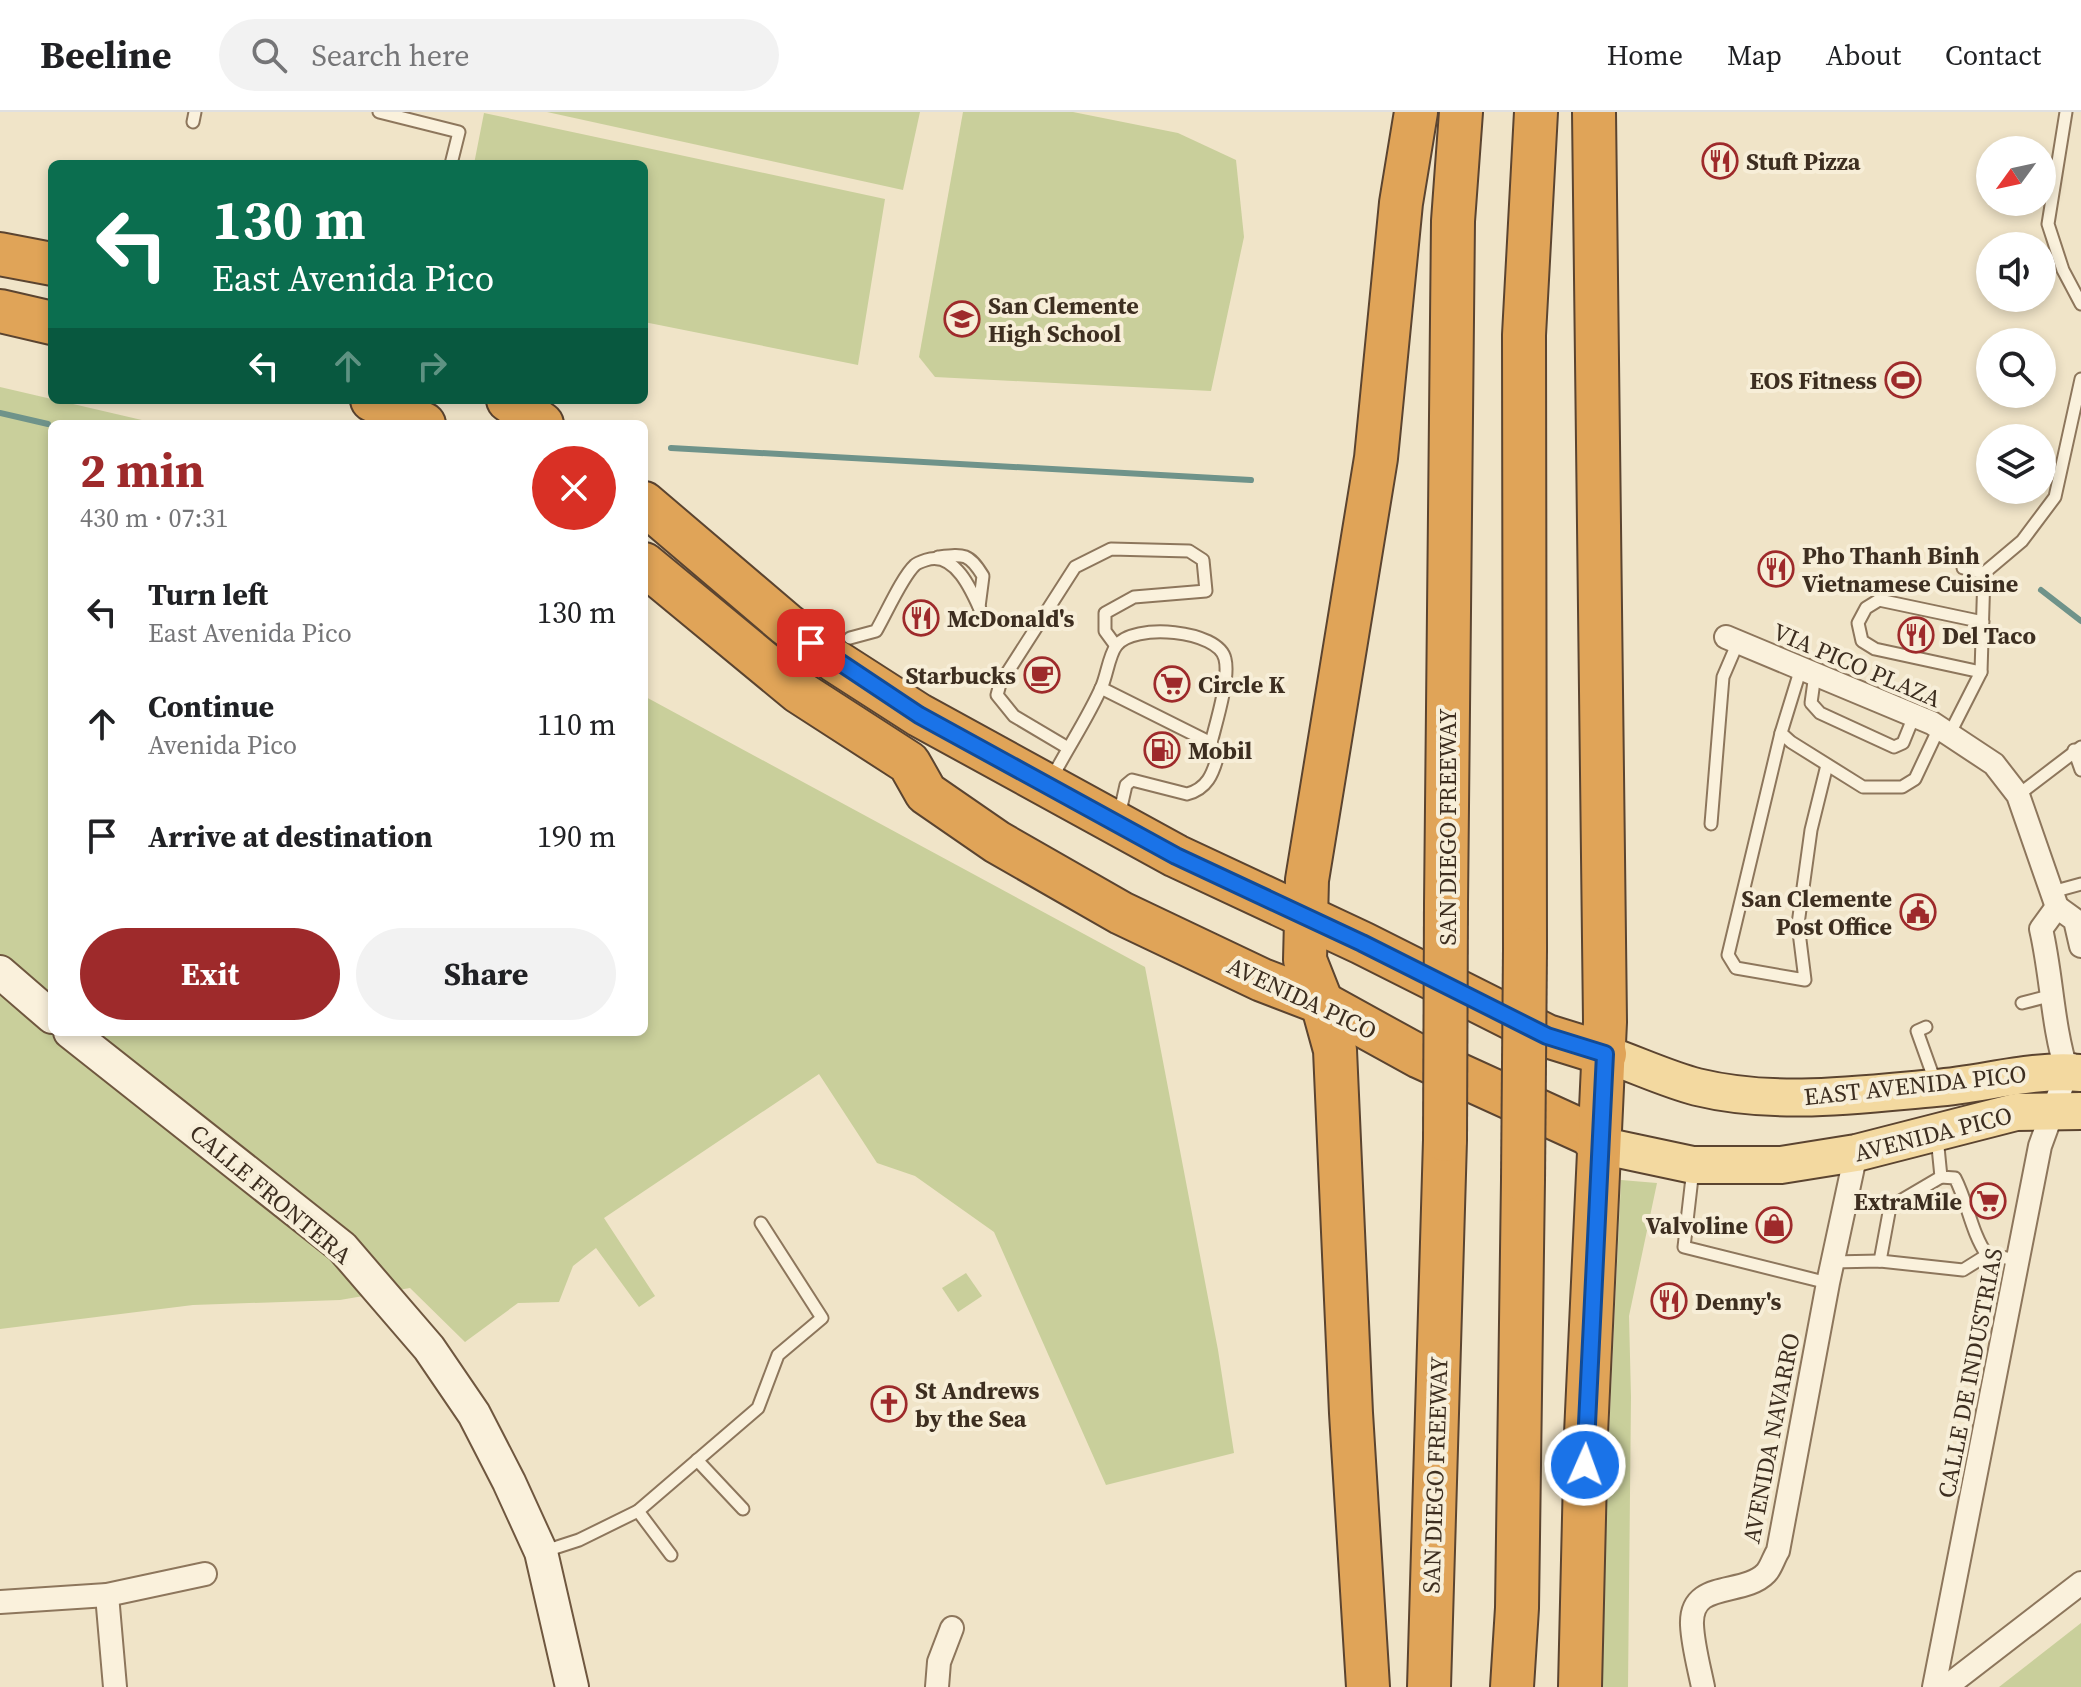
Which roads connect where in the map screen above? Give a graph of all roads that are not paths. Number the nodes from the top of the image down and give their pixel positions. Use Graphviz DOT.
graph roads {
  1 [pos="379,112"];
  2 [pos="1416,112"];
  3 [pos="1461,112"];
  4 [pos="1536,112"];
  5 [pos="1594,112"];
  6 [pos="2066,112"];
  7 [pos="452,160"];
  8 [pos="0,254"];
  9 [pos="48,263"];
  10 [pos="2081,304"];
  11 [pos="0,311"];
  12 [pos="48,322"];
  13 [pos="2081,379"];
  14 [pos="514,404"];
  15 [pos="536,420"];
  16 [pos="648,506"];
  17 [pos="934,557"];
  18 [pos="648,567"];
  19 [pos="1963,568"];
  20 [pos="1984,573"];
  21 [pos="979,607"];
  22 [pos="1983,622"];
  23 [pos="986,623"];
  24 [pos="850,638"];
  25 [pos="1732,640"];
  26 [pos="1116,646"];
  27 [pos="1808,671"];
  28 [pos="1981,672"];
  29 [pos="1101,688"];
  30 [pos="799,692"];
  31 [pos="919,715"];
  32 [pos="1914,716"];
  33 [pos="1944,732"];
  34 [pos="1781,733"];
  35 [pos="1211,743"];
  36 [pos="1068,748"];
  37 [pos="2078,749"];
  38 [pos="909,763"];
  39 [pos="1827,765"];
  40 [pos="2081,770"];
  41 [pos="1048,785"];
  42 [pos="2018,795"];
  43 [pos="1117,823"];
  44 [pos="1711,824"];
  45 [pos="2081,884"];
  46 [pos="2054,900"];
  47 [pos="1305,919"];
  48 [pos="2081,946"];
  49 [pos="0,972"];
  50 [pos="2053,995"];
  51 [pos="1322,1003"];
  52 [pos="2022,1003"];
  53 [pos="48,1014"];
  54 [pos="1926,1027"];
  55 [pos="75,1036"];
  56 [pos="1605,1054"];
  57 [pos="2076,1067"];
  58 [pos="1938,1088"];
  59 [pos="2068,1110"];
  60 [pos="1937,1132"];
  61 [pos="1599,1145"];
  62 [pos="1856,1153"];
  63 [pos="1693,1165"];
  64 [pos="1941,1177"];
  65 [pos="761,1223"];
  66 [pos="1987,1255"];
  67 [pos="2019,1260"];
  68 [pos="1880,1261"];
  69 [pos="1830,1273"];
  70 [pos="697,1460"];
  71 [pos="743,1509"];
  72 [pos="638,1511"];
  73 [pos="541,1552"];
  74 [pos="671,1555"];
  75 [pos="205,1574"];
  76 [pos="2081,1583"];
  77 [pos="107,1595"];
  78 [pos="0,1602"];
  79 [pos="952,1628"];
  80 [pos="115,1687"];
  81 [pos="572,1687"];
  82 [pos="937,1687"];
  83 [pos="1368,1687"];
  84 [pos="1429,1687"];
  85 [pos="1512,1687"];
  86 [pos="1580,1687"];
  87 [pos="1703,1687"];
  88 [pos="1934,1687"];
  89 [pos="1946,1687"];
  1 -- 7 [label="lane"];
  2 -- 47 [label="highway"];
  3 -- 84 [label="highway, SAN DIEGO FREEWAY, bridge"];
  4 -- 85 [label="highway, bridge"];
  5 -- 56 [label="highway"];
  6 -- 10 [label="lane"];
  8 -- 9 [label="highway"];
  11 -- 12 [label="highway"];
  13 -- 20 [label="lane"];
  14 -- 15 [label="highway"];
  16 -- 31 [label="highway"];
  17 -- 21 [label="lane"];
  17 -- 21 [label="lane"];
  17 -- 24 [label="lane"];
  18 -- 30 [label="highway, AVENIDA PICO"];
  19 -- 20 [label="lane"];
  20 -- 22 [label="lane"];
  21 -- 23 [label="lane"];
  22 -- 28 [label="lane"];
  22 -- 28 [label="lane"];
  25 -- 27 [label="street, VIA PICO PLAZA"];
  25 -- 44 [label="lane"];
  26 -- 29 [label="lane"];
  26 -- 35 [label="lane"];
  26 -- 36 [label="lane"];
  27 -- 32 [label="street, VIA PICO PLAZA"];
  27 -- 32 [label="lane"];
  27 -- 34 [label="lane"];
  28 -- 33 [label="lane"];
  29 -- 35 [label="lane"];
  29 -- 36 [label="lane"];
  30 -- 31 [label="highway"];
  30 -- 38 [label="highway, AVENIDA PICO"];
  31 -- 41 [label="highway"];
  32 -- 33 [label="street, VIA PICO PLAZA"];
  33 -- 39 [label="lane"];
  33 -- 42 [label="street, VIA PICO PLAZA"];
  34 -- 39 [label="lane"];
  34 -- 39 [label="lane"];
  35 -- 43 [label="lane"];
  36 -- 41 [label="lane"];
  37 -- 40 [label="lane"];
  37 -- 42 [label="lane"];
  38 -- 41 [label="highway"];
  38 -- 51 [label="highway, AVENIDA PICO"];
  41 -- 43 [label="highway"];
  42 -- 46 [label="street, VIA PICO PLAZA"];
  43 -- 47 [label="highway"];
  45 -- 46 [label="lane"];
  46 -- 48 [label="street, VIA PICO PLAZA"];
  46 -- 50 [label="street"];
  47 -- 51 [label="highway"];
  47 -- 56 [label="highway, EAST AVENIDA PICO"];
  49 -- 53 [label="street"];
  50 -- 52 [label="lane"];
  50 -- 57 [label="street"];
  51 -- 61 [label="highway, AVENIDA PICO"];
  51 -- 83 [label="highway"];
  54 -- 58 [label="lane"];
  55 -- 73 [label="street, CALLE FRONTERA"];
  56 -- 58 [label="main road, EAST AVENIDA PICO"];
  56 -- 61 [label="highway"];
  57 -- 58 [label="main road, EAST AVENIDA PICO"];
  57 -- 59 [label="street, CALLE DE INDUSTRIAS"];
  59 -- 60 [label="main road, AVENIDA PICO"];
  59 -- 67 [label="street, CALLE DE INDUSTRIAS"];
  60 -- 62 [label="main road, AVENIDA PICO"];
  60 -- 64 [label="lane"];
  61 -- 63 [label="main road, AVENIDA PICO"];
  61 -- 86 [label="highway"];
  62 -- 63 [label="main road, AVENIDA PICO"];
  62 -- 69 [label="street, AVENIDA NAVARRO"];
  63 -- 69 [label="lane"];
  64 -- 66 [label="lane"];
  64 -- 68 [label="lane"];
  65 -- 70 [label="lane"];
  66 -- 67 [label="lane"];
  66 -- 68 [label="lane"];
  67 -- 88 [label="street, CALLE DE INDUSTRIAS"];
  68 -- 69 [label="lane"];
  69 -- 87 [label="street, AVENIDA NAVARRO"];
  70 -- 71 [label="lane"];
  70 -- 72 [label="lane"];
  72 -- 73 [label="lane"];
  72 -- 74 [label="lane"];
  73 -- 81 [label="street, CALLE FRONTERA"];
  75 -- 77 [label="street"];
  76 -- 89 [label="street"];
  77 -- 78 [label="street"];
  77 -- 80 [label="street"];
  79 -- 82 [label="street"];
}
